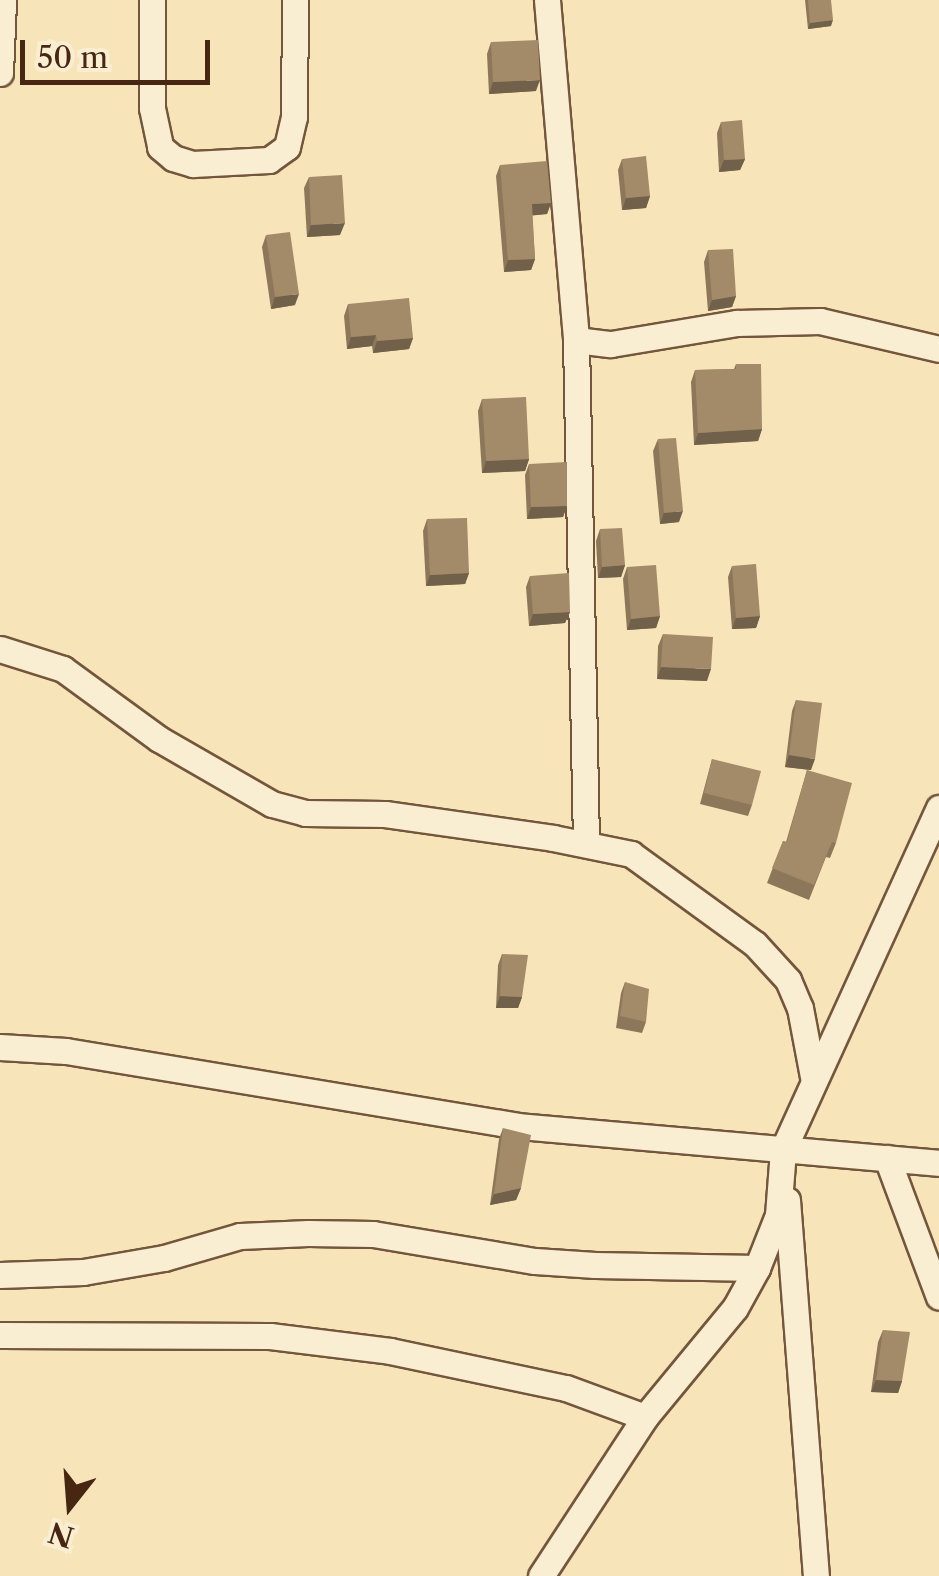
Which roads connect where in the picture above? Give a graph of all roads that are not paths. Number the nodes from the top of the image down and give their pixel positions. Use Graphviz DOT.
graph roads {
  1 [pos="3,0"];
  2 [pos="152,0"];
  3 [pos="295,0"];
  4 [pos="547,0"];
  5 [pos="0,72"];
  6 [pos="576,340"];
  7 [pos="939,349"];
  8 [pos="0,649"];
  9 [pos="939,808"];
  10 [pos="586,843"];
  11 [pos="0,1047"];
  12 [pos="813,1077"];
  13 [pos="783,1150"];
  14 [pos="887,1158"];
  15 [pos="939,1162"];
  16 [pos="757,1268"];
  17 [pos="0,1275"];
  18 [pos="939,1297"];
  19 [pos="0,1335"];
  20 [pos="644,1417"];
  21 [pos="540,1576"];
  22 [pos="816,1576"];
  1 -- 5 [label="street"];
  2 -- 3 [label="street"];
  4 -- 6 [label="street"];
  6 -- 7 [label="street"];
  6 -- 10 [label="street"];
  8 -- 10 [label="street"];
  9 -- 12 [label="street"];
  10 -- 12 [label="street"];
  11 -- 13 [label="street"];
  12 -- 13 [label="street"];
  13 -- 14 [label="street"];
  13 -- 16 [label="street"];
  13 -- 22 [label="street"];
  14 -- 15 [label="street"];
  14 -- 18 [label="street"];
  16 -- 17 [label="street"];
  16 -- 20 [label="street"];
  19 -- 20 [label="street"];
  20 -- 21 [label="street"];
}
